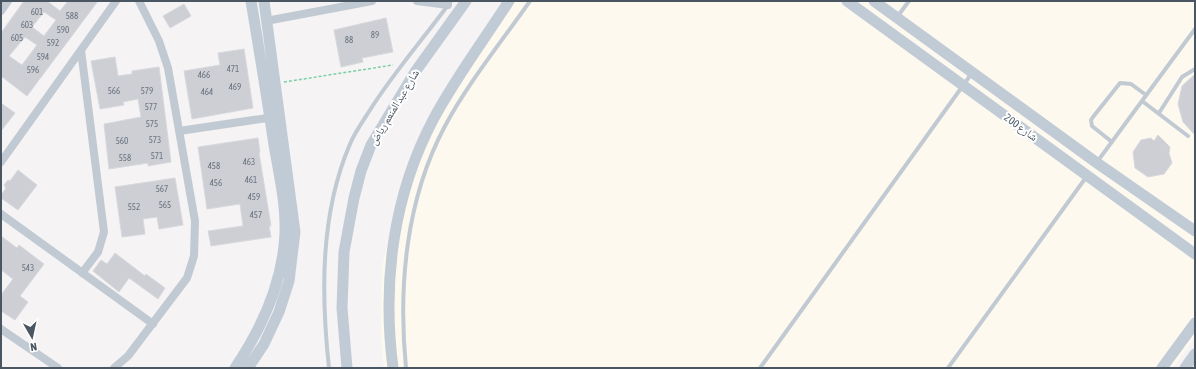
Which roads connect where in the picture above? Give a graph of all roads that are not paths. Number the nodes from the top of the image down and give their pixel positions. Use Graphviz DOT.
graph roads {
  1 [pos="8,1"];
  2 [pos="116,1"];
  3 [pos="139,1"];
  4 [pos="251,1"];
  5 [pos="264,1"];
  6 [pos="372,1"];
  7 [pos="417,1"];
  8 [pos="466,1"];
  9 [pos="509,1"];
  10 [pos="530,1"];
  11 [pos="847,1"];
  12 [pos="874,1"];
  13 [pos="909,1"];
  14 [pos="449,3"];
  15 [pos="1,11"];
  16 [pos="897,18"];
  17 [pos="266,21"];
  18 [pos="1195,29"];
  19 [pos="81,50"];
  20 [pos="1195,69"];
  21 [pos="972,72"];
  22 [pos="963,85"];
  23 [pos="1146,95"];
  24 [pos="1142,101"];
  25 [pos="1158,113"];
  26 [pos="275,117"];
  27 [pos="179,130"];
  28 [pos="1188,136"];
  29 [pos="1112,142"];
  30 [pos="1,162"];
  31 [pos="1097,162"];
  32 [pos="1087,176"];
  33 [pos="1,214"];
  34 [pos="1195,230"];
  35 [pos="1195,254"];
  36 [pos="82,273"];
  37 [pos="1195,323"];
  38 [pos="153,324"];
  39 [pos="1,329"];
  40 [pos="1195,354"];
  41 [pos="58,368"];
  42 [pos="114,368"];
  43 [pos="235,368"];
  44 [pos="248,368"];
  45 [pos="329,368"];
  46 [pos="346,368"];
  47 [pos="393,368"];
  48 [pos="406,368"];
  49 [pos="760,368"];
  50 [pos="948,368"];
  51 [pos="1162,368"];
  52 [pos="1185,368"];
  1 -- 15 [label="street"];
  2 -- 19 [label="street"];
  3 -- 27 [label="street"];
  4 -- 26 [label="street"];
  5 -- 17 [label="street"];
  6 -- 17 [label="street"];
  7 -- 14 [label="street"];
  8 -- 46 [label="street, شارع عبد المنعم رياض"];
  9 -- 47 [label="street"];
  10 -- 48 [label="lane"];
  11 -- 22 [label="street, شارع 200"];
  12 -- 16 [label="street, شارع 200"];
  13 -- 16 [label="lane"];
  14 -- 45 [label="lane"];
  16 -- 21 [label="street, شارع 200"];
  17 -- 26 [label="street"];
  18 -- 23 [label="lane"];
  19 -- 30 [label="street"];
  19 -- 36 [label="street"];
  20 -- 25 [label="lane"];
  21 -- 22 [label="lane"];
  21 -- 31 [label="street, شارع 200"];
  22 -- 32 [label="street, شارع 200"];
  22 -- 49 [label="lane"];
  23 -- 24 [label="lane"];
  23 -- 29 [label="lane"];
  24 -- 25 [label="lane"];
  24 -- 29 [label="lane"];
  25 -- 28 [label="lane"];
  26 -- 27 [label="street"];
  26 -- 43 [label="street"];
  26 -- 44 [label="street"];
  27 -- 38 [label="street"];
  29 -- 31 [label="lane"];
  31 -- 34 [label="street, شارع 200"];
  32 -- 35 [label="street, شارع 200"];
  32 -- 50 [label="lane"];
  33 -- 36 [label="street"];
  36 -- 38 [label="street"];
  37 -- 51 [label="street"];
  38 -- 42 [label="street"];
  39 -- 41 [label="street"];
  40 -- 52 [label="street"];
}
